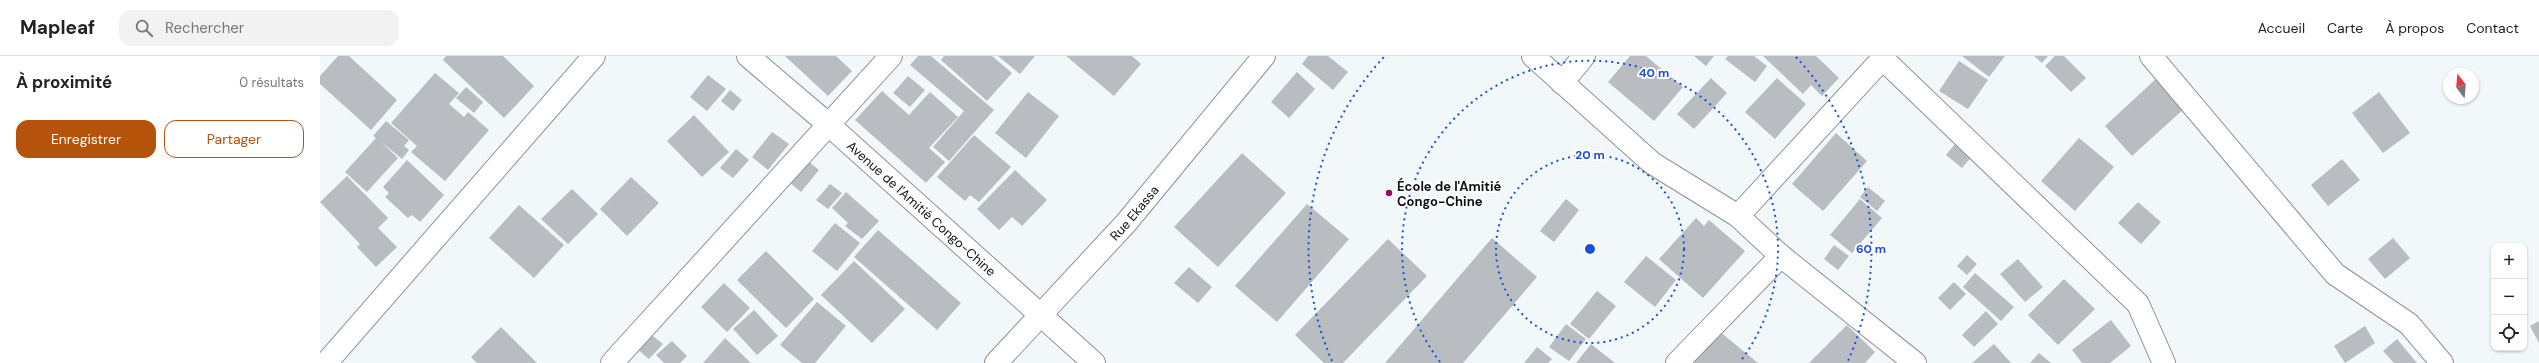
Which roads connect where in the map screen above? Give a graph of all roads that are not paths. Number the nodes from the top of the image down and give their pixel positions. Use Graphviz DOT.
graph roads {
  1 [pos="594,56"];
  2 [pos="748,56"];
  3 [pos="891,56"];
  4 [pos="1264,56"];
  5 [pos="1532,56"];
  6 [pos="1584,56"];
  7 [pos="2151,56"];
  8 [pos="1884,57"];
  9 [pos="1562,83"];
  10 [pos="829,125"];
  11 [pos="1738,216"];
  12 [pos="1781,256"];
  13 [pos="1040,316"];
  14 [pos="326,363"];
  15 [pos="612,363"];
  16 [pos="996,363"];
  17 [pos="1094,363"];
  18 [pos="1678,363"];
  19 [pos="1915,363"];
  20 [pos="2164,363"];
  21 [pos="2442,363"];
  1 -- 14 [label="street"];
  2 -- 10 [label="street, Avenue de l'Amitié Congo-Chine"];
  3 -- 10 [label="street"];
  4 -- 13 [label="street, Rue Ekassa"];
  5 -- 9 [label="street"];
  6 -- 9 [label="street"];
  7 -- 21 [label="street"];
  8 -- 11 [label="street"];
  8 -- 20 [label="street"];
  9 -- 11 [label="street"];
  10 -- 13 [label="street, Avenue de l'Amitié Congo-Chine"];
  10 -- 15 [label="street"];
  11 -- 12 [label="street"];
  12 -- 18 [label="street"];
  12 -- 19 [label="street"];
  13 -- 16 [label="street, Rue Ekassa"];
  13 -- 17 [label="street, Avenue de l'Amitié Congo-Chine"];
}
